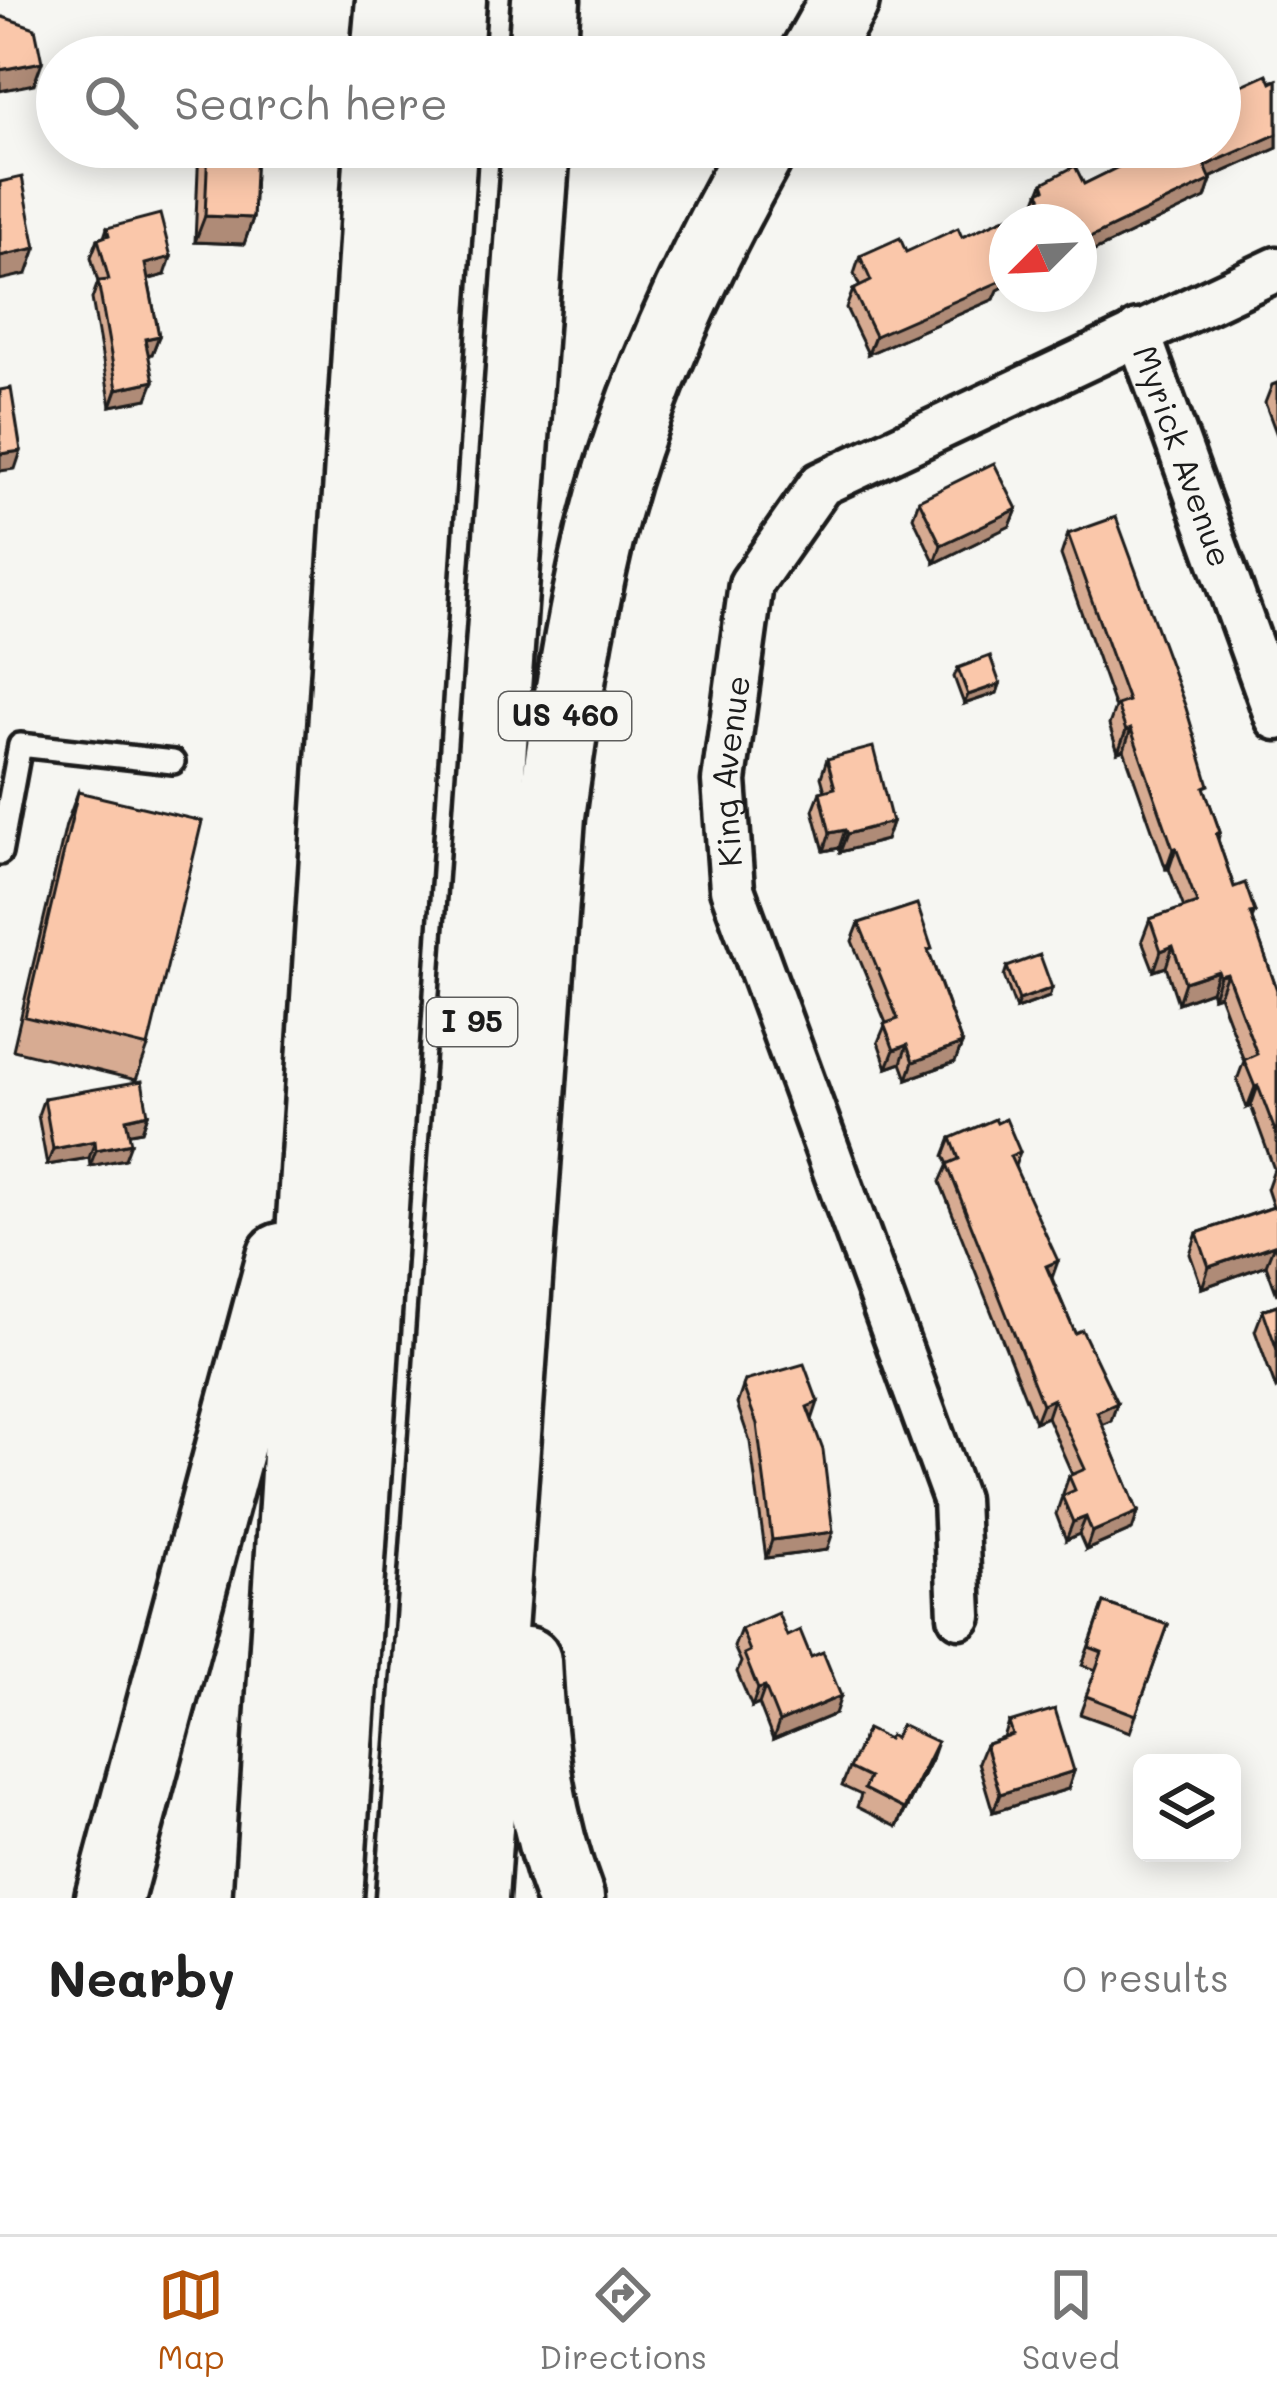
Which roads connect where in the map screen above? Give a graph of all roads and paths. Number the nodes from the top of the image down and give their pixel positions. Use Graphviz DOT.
graph roads {
  1 [pos="390,0"];
  2 [pos="452,0"];
  3 [pos="546,0"];
  4 [pos="845,0"];
  5 [pos="387,36"];
  6 [pos="449,36"];
  7 [pos="543,36"];
  8 [pos="825,36"];
  9 [pos="378,168"];
  10 [pos="441,168"];
  11 [pos="534,168"];
  12 [pos="753,168"];
  13 [pos="1277,269"];
  14 [pos="1138,332"];
  15 [pos="1277,718"];
  16 [pos="10,747"];
  17 [pos="173,762"];
  18 [pos="1,846"];
  19 [pos="317,1126"];
  20 [pos="517,1321"];
  21 [pos="960,1616"];
  22 [pos="109,1898"];
  23 [pos="268,1898"];
  24 [pos="329,1898"];
  25 [pos="410,1898"];
  26 [pos="474,1898"];
  27 [pos="570,1898"];
  1 -- 5 [label="highway"];
  2 -- 6 [label="highway"];
  3 -- 7 [label="highway"];
  4 -- 8 [label="highway"];
  9 -- 19 [label="highway"];
  10 -- 24 [label="highway, I 95"];
  11 -- 25 [label="highway, I 95"];
  12 -- 20 [label="highway, US 460"];
  13 -- 14 [label="street, King Avenue"];
  14 -- 15 [label="street, Myrick Avenue"];
  14 -- 21 [label="street, King Avenue"];
  16 -- 17 [label="lane"];
  16 -- 18 [label="lane"];
  19 -- 22 [label="highway"];
  19 -- 23 [label="highway"];
  20 -- 26 [label="highway, US 460"];
  20 -- 27 [label="highway"];
}
